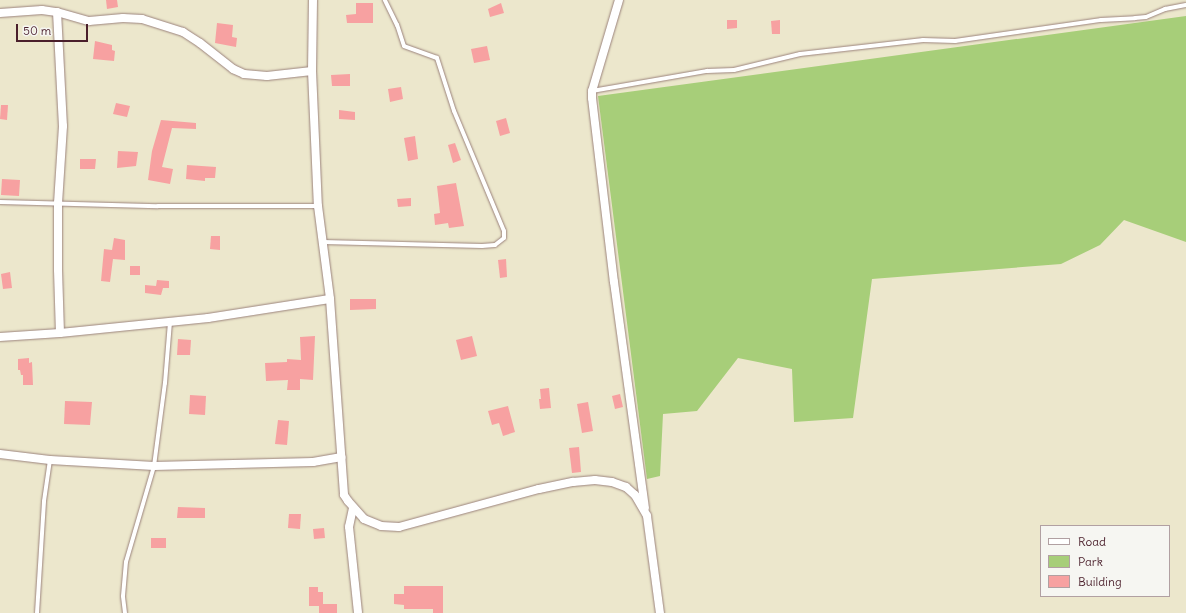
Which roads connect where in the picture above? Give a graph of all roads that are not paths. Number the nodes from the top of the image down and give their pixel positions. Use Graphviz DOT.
graph roads {
  1 [pos="313,0"];
  2 [pos="385,0"];
  3 [pos="619,0"];
  4 [pos="1186,5"];
  5 [pos="57,12"];
  6 [pos="0,13"];
  7 [pos="312,70"];
  8 [pos="592,91"];
  9 [pos="0,202"];
  10 [pos="58,203"];
  11 [pos="318,206"];
  12 [pos="323,242"];
  13 [pos="330,299"];
  14 [pos="170,322"];
  15 [pos="60,333"];
  16 [pos="0,337"];
  17 [pos="0,454"];
  18 [pos="342,457"];
  19 [pos="50,460"];
  20 [pos="154,466"];
  21 [pos="353,508"];
  22 [pos="647,516"];
  23 [pos="36,613"];
  24 [pos="125,613"];
  25 [pos="358,613"];
  26 [pos="660,613"];
  1 -- 7 [label="street"];
  2 -- 12 [label="lane"];
  3 -- 8 [label="street"];
  4 -- 8 [label="lane"];
  5 -- 6 [label="street"];
  5 -- 7 [label="street"];
  5 -- 10 [label="street"];
  7 -- 11 [label="street"];
  8 -- 22 [label="street"];
  9 -- 10 [label="lane"];
  10 -- 11 [label="lane"];
  10 -- 15 [label="street"];
  11 -- 12 [label="street"];
  12 -- 13 [label="street"];
  13 -- 14 [label="street"];
  13 -- 18 [label="street"];
  14 -- 15 [label="street"];
  14 -- 20 [label="lane"];
  15 -- 16 [label="street"];
  17 -- 19 [label="street"];
  18 -- 20 [label="street"];
  18 -- 21 [label="street"];
  19 -- 20 [label="street"];
  19 -- 23 [label="lane"];
  20 -- 24 [label="lane"];
  21 -- 22 [label="street"];
  21 -- 25 [label="street"];
  22 -- 26 [label="street"];
}
